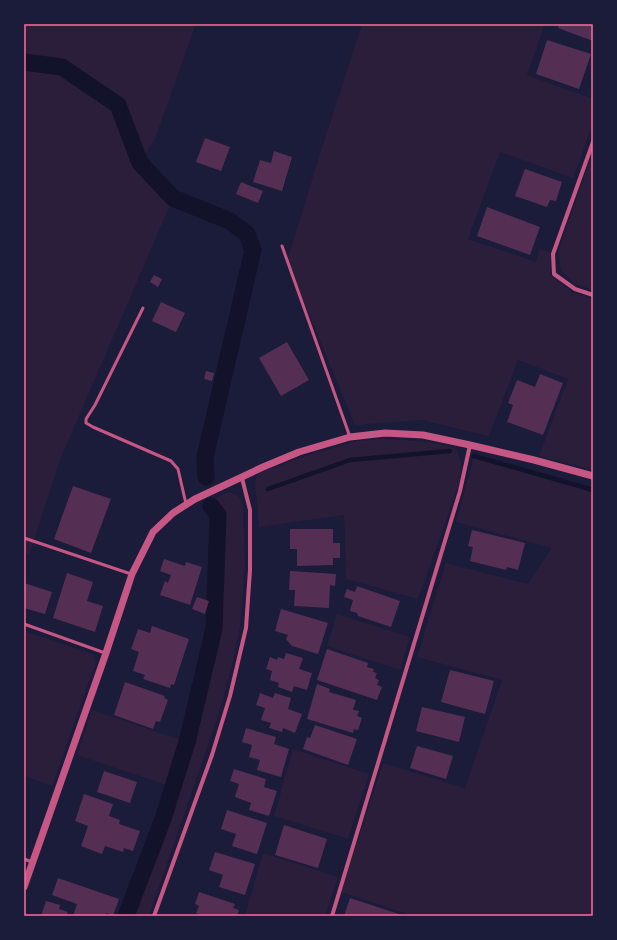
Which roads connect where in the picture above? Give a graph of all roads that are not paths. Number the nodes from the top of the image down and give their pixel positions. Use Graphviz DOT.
graph roads {
  1 [pos="593,142"];
  2 [pos="282,246"];
  3 [pos="593,295"];
  4 [pos="143,308"];
  5 [pos="350,437"];
  6 [pos="470,445"];
  7 [pos="593,476"];
  8 [pos="242,478"];
  9 [pos="186,504"];
  10 [pos="24,538"];
  11 [pos="132,574"];
  12 [pos="24,624"];
  13 [pos="106,653"];
  14 [pos="24,859"];
  15 [pos="33,862"];
  16 [pos="24,887"];
  17 [pos="154,916"];
  18 [pos="332,916"];
  1 -- 3 [label="street"];
  2 -- 5 [label="lane"];
  4 -- 9 [label="lane"];
  5 -- 6 [label="street"];
  5 -- 8 [label="street"];
  6 -- 7 [label="street"];
  6 -- 18 [label="street"];
  8 -- 9 [label="street"];
  8 -- 17 [label="street"];
  9 -- 11 [label="street"];
  10 -- 11 [label="lane"];
  11 -- 13 [label="street"];
  12 -- 13 [label="lane"];
  13 -- 15 [label="street"];
  14 -- 15 [label="lane"];
  15 -- 16 [label="street"];
}
